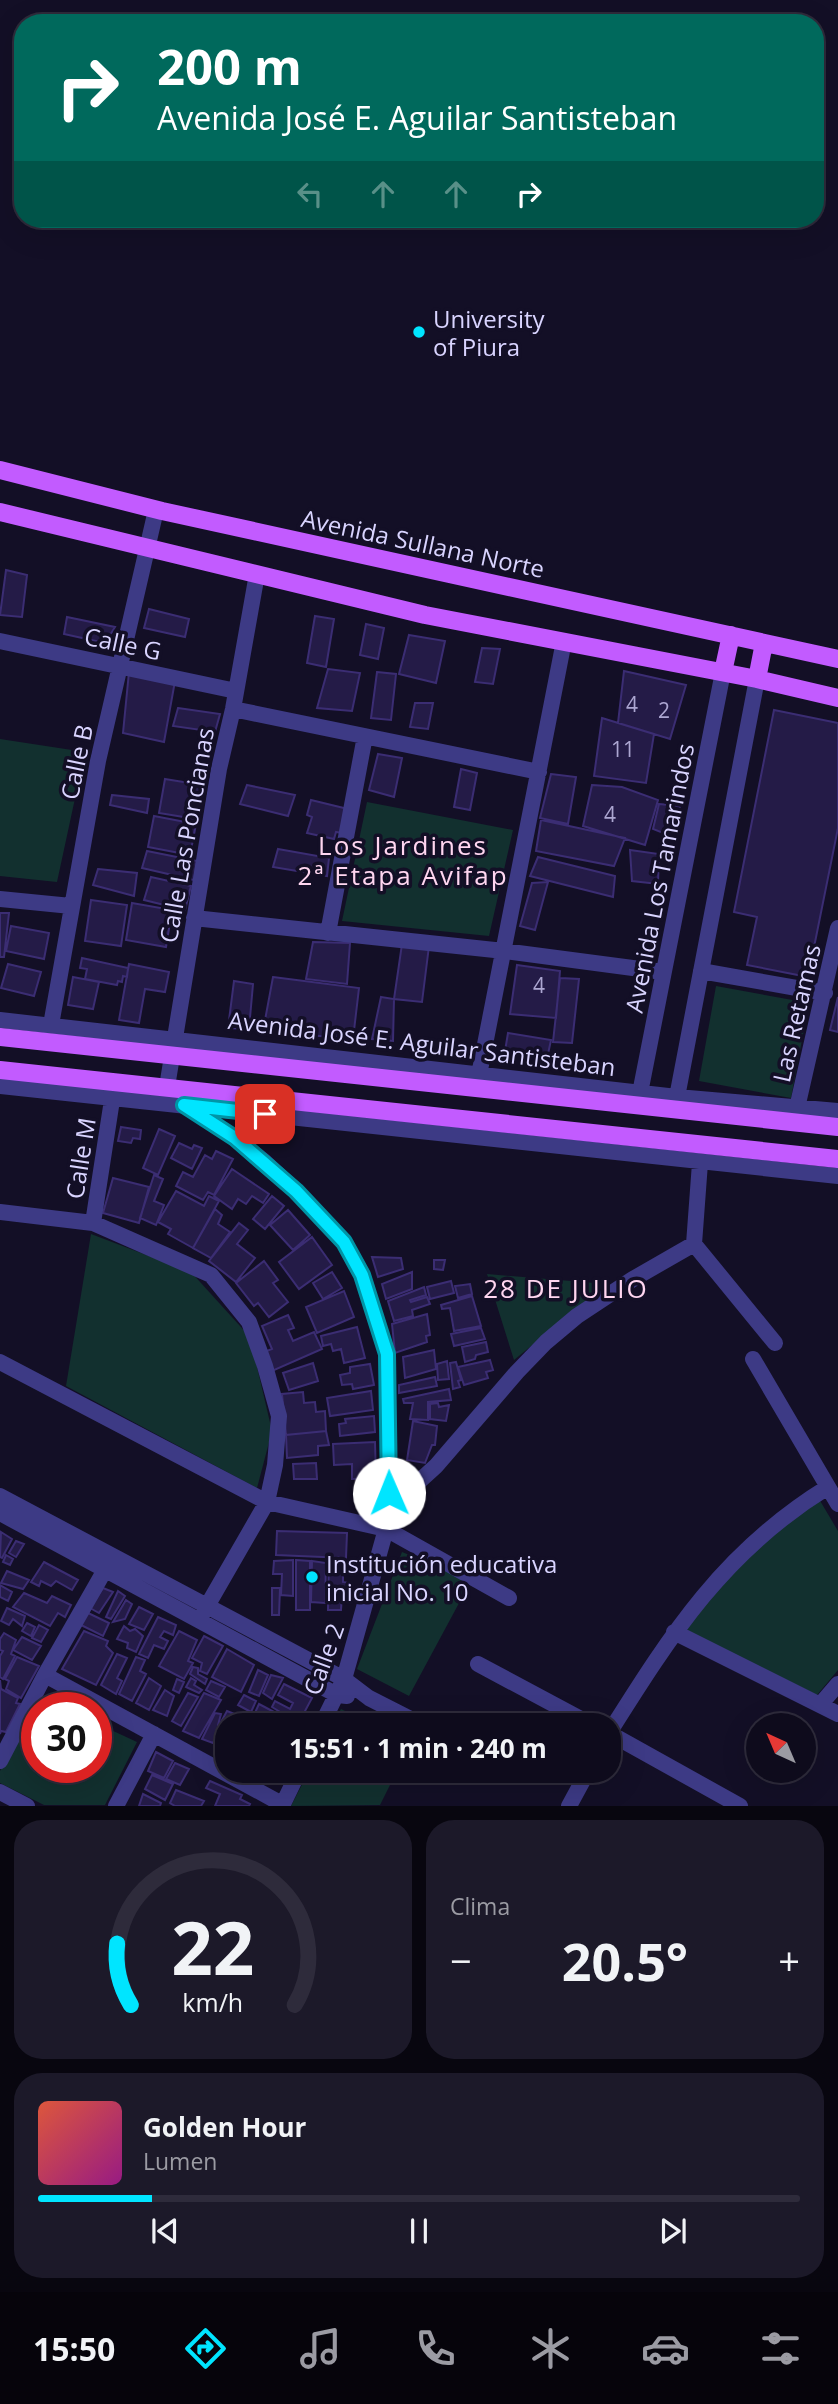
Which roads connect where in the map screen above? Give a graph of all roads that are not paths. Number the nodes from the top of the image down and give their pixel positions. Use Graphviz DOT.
graph roads {
  1 [pos="0,470"];
  2 [pos="156,510"];
  3 [pos="0,512"];
  4 [pos="146,547"];
  5 [pos="257,575"];
  6 [pos="731,635"];
  7 [pos="0,641"];
  8 [pos="564,641"];
  9 [pos="764,643"];
  10 [pos="838,659"];
  11 [pos="119,666"];
  12 [pos="723,672"];
  13 [pos="757,679"];
  14 [pos="236,691"];
  15 [pos="838,698"];
  16 [pos="233,709"];
  17 [pos="365,736"];
  18 [pos="538,772"];
  19 [pos="0,899"];
  20 [pos="71,906"];
  21 [pos="194,918"];
  22 [pos="838,928"];
  23 [pos="328,933"];
  24 [pos="504,951"];
  25 [pos="701,971"];
  26 [pos="663,972"];
  27 [pos="825,993"];
  28 [pos="0,1020"];
  29 [pos="51,1025"];
  30 [pos="0,1037"];
  31 [pos="172,1047"];
  32 [pos="0,1070"];
  33 [pos="479,1075"];
  34 [pos="0,1086"];
  35 [pos="640,1093"];
  36 [pos="165,1096"];
  37 [pos="677,1097"];
  38 [pos="112,1100"];
  39 [pos="184,1105"];
  40 [pos="797,1108"];
  41 [pos="838,1111"];
  42 [pos="838,1127"];
  43 [pos="838,1159"];
  44 [pos="700,1163"];
  45 [pos="838,1176"];
  46 [pos="0,1212"];
  47 [pos="93,1223"];
  48 [pos="694,1244"];
  49 [pos="775,1343"];
  50 [pos="752,1359"];
  51 [pos="0,1362"];
  52 [pos="828,1487"];
  53 [pos="389,1493"];
  54 [pos="267,1502"];
  55 [pos="838,1504"];
  56 [pos="2,1505"];
  57 [pos="386,1529"];
  58 [pos="110,1563"];
  59 [pos="509,1598"];
  60 [pos="203,1613"];
  61 [pos="674,1632"];
  62 [pos="478,1664"];
  63 [pos="45,1675"];
  64 [pos="344,1679"];
  65 [pos="838,1684"];
  66 [pos="337,1695"];
  67 [pos="369,1698"];
  68 [pos="820,1704"];
  69 [pos="328,1713"];
  70 [pos="398,1713"];
  71 [pos="570,1713"];
  72 [pos="621,1714"];
  73 [pos="838,1714"];
  74 [pos="154,1734"];
  75 [pos="621,1740"];
  76 [pos="0,1761"];
  77 [pos="293,1783"];
  78 [pos="581,1783"];
  79 [pos="0,1792"];
  80 [pos="27,1805"];
  81 [pos="116,1805"];
  82 [pos="282,1805"];
  83 [pos="569,1805"];
  84 [pos="740,1805"];
  1 -- 2 [label="main road, Avenida Sullana Norte"];
  2 -- 4 [label="street, Calle B"];
  2 -- 6 [label="main road, Avenida Sullana Norte"];
  3 -- 4 [label="main road"];
  4 -- 5 [label="main road"];
  4 -- 11 [label="street, Calle B"];
  5 -- 8 [label="main road"];
  5 -- 14 [label="street, Calle Las Poncianas"];
  6 -- 9 [label="main road, Avenida Sullana Norte"];
  6 -- 12 [label="main road"];
  7 -- 11 [label="street, Calle G"];
  8 -- 12 [label="main road"];
  8 -- 18 [label="street"];
  9 -- 10 [label="main road, Avenida Sullana Norte"];
  9 -- 13 [label="main road"];
  11 -- 14 [label="street, Calle G"];
  11 -- 20 [label="street, Calle B"];
  12 -- 13 [label="main road"];
  12 -- 26 [label="street, Avenida Los Tamarindos"];
  13 -- 15 [label="main road"];
  13 -- 25 [label="street"];
  14 -- 16 [label="street, Calle Las Poncianas"];
  16 -- 17 [label="street"];
  16 -- 21 [label="street, Calle Las Poncianas"];
  17 -- 18 [label="street"];
  17 -- 23 [label="street"];
  18 -- 24 [label="street"];
  19 -- 20 [label="street"];
  20 -- 29 [label="street, Calle B"];
  21 -- 23 [label="street"];
  21 -- 31 [label="street, Calle Las Poncianas"];
  22 -- 27 [label="street, Las Retamas"];
  23 -- 24 [label="street"];
  24 -- 26 [label="street"];
  24 -- 33 [label="street"];
  25 -- 27 [label="street"];
  25 -- 37 [label="street"];
  26 -- 35 [label="street, Avenida Los Tamarindos"];
  27 -- 40 [label="street, Las Retamas"];
  28 -- 29 [label="street, Avenida José E. Aguilar Santisteban"];
  29 -- 31 [label="street, Avenida José E. Aguilar Santisteban"];
  30 -- 31 [label="main road, Avenida José E. Aguilar Santisteban"];
  31 -- 33 [label="street, Avenida José E. Aguilar Santisteban"];
  31 -- 36 [label="street, Calle Las Poncianas"];
  31 -- 42 [label="main road, Avenida José E. Aguilar Santisteban"];
  32 -- 36 [label="main road"];
  33 -- 35 [label="street, Avenida José E. Aguilar Santisteban"];
  34 -- 38 [label="street"];
  35 -- 37 [label="street, Avenida José E. Aguilar Santisteban"];
  36 -- 38 [label="street"];
  36 -- 39 [label="street"];
  36 -- 43 [label="main road"];
  37 -- 40 [label="street, Avenida José E. Aguilar Santisteban"];
  38 -- 47 [label="street, Calle M"];
  39 -- 44 [label="street"];
  39 -- 53 [label="street, Calle 2"];
  40 -- 41 [label="street, Avenida José E. Aguilar Santisteban"];
  44 -- 45 [label="street"];
  44 -- 48 [label="street"];
  46 -- 47 [label="street"];
  47 -- 54 [label="street"];
  48 -- 49 [label="street"];
  48 -- 53 [label="street"];
  50 -- 52 [label="street"];
  51 -- 54 [label="street"];
  52 -- 55 [label="street"];
  52 -- 61 [label="street"];
  53 -- 57 [label="street, Calle 2"];
  54 -- 57 [label="street"];
  54 -- 60 [label="street"];
  56 -- 58 [label="street"];
  57 -- 59 [label="street"];
  57 -- 64 [label="street, Calle 2"];
  58 -- 60 [label="street"];
  58 -- 63 [label="street"];
  60 -- 64 [label="street"];
  60 -- 66 [label="street"];
  61 -- 68 [label="street"];
  61 -- 72 [label="street"];
  62 -- 71 [label="street"];
  63 -- 74 [label="street"];
  63 -- 76 [label="street"];
  64 -- 66 [label="street, Calle 2"];
  64 -- 67 [label="street"];
  65 -- 68 [label="street"];
  66 -- 67 [label="street"];
  66 -- 69 [label="street, Calle 2"];
  67 -- 70 [label="street"];
  68 -- 73 [label="street"];
  74 -- 81 [label="street"];
  74 -- 82 [label="street"];
  75 -- 84 [label="street"];
  77 -- 82 [label="street"];
  78 -- 83 [label="street"];
  79 -- 80 [label="street"];
}
